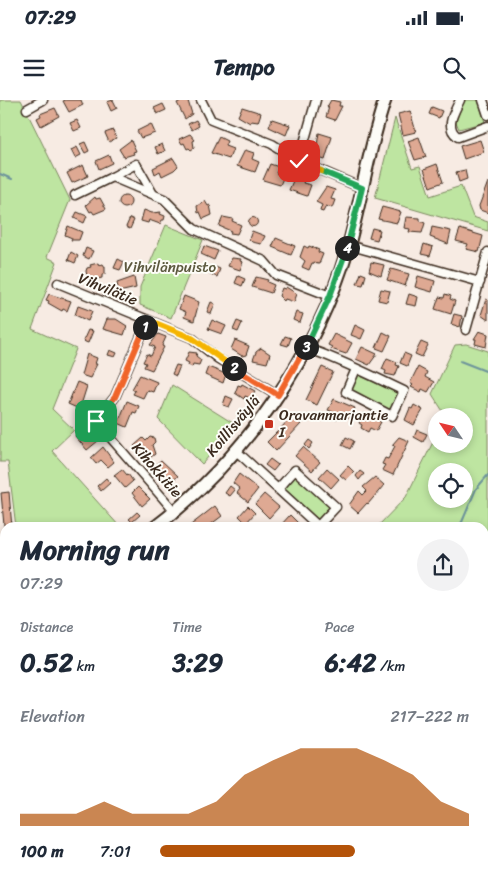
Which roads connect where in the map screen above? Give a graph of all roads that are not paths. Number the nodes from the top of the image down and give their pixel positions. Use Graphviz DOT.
graph roads {
  1 [pos="43,100"];
  2 [pos="201,100"];
  3 [pos="316,100"];
  4 [pos="385,100"];
  5 [pos="460,100"];
  6 [pos="483,100"];
  7 [pos="27,109"];
  8 [pos="488,115"];
  9 [pos="488,126"];
  10 [pos="299,161"];
  11 [pos="112,177"];
  12 [pos="362,188"];
  13 [pos="153,194"];
  14 [pos="75,195"];
  15 [pos="348,245"];
  16 [pos="488,252"];
  17 [pos="480,282"];
  18 [pos="58,283"];
  19 [pos="330,296"];
  20 [pos="148,320"];
  21 [pos="466,330"];
  22 [pos="306,348"];
  23 [pos="356,369"];
  24 [pos="278,395"];
  25 [pos="235,450"];
  26 [pos="278,489"];
  27 [pos="175,512"];
  28 [pos="162,522"];
  29 [pos="312,522"];
  30 [pos="322,522"];
  1 -- 7 [label="street"];
  2 -- 10 [label="street"];
  3 -- 10 [label="street"];
  4 -- 12 [label="street, Koillisväylä"];
  5 -- 9 [label="street"];
  6 -- 8 [label="street"];
  10 -- 12 [label="street"];
  11 -- 13 [label="street"];
  11 -- 13 [label="street"];
  11 -- 14 [label="street"];
  12 -- 15 [label="street, Koillisväylä"];
  13 -- 19 [label="street"];
  15 -- 17 [label="street"];
  15 -- 19 [label="street, Koillisväylä"];
  16 -- 17 [label="street"];
  17 -- 21 [label="street"];
  18 -- 20 [label="street, Vihvilätie"];
  19 -- 22 [label="street, Koillisväylä"];
  20 -- 24 [label="street"];
  20 -- 27 [label="street, Kihokkitie"];
  22 -- 23 [label="street"];
  22 -- 24 [label="street, Koillisväylä"];
  23 -- 23 [label="street"];
  24 -- 25 [label="street, Koillisväylä"];
  25 -- 26 [label="street"];
  25 -- 27 [label="street, Koillisväylä"];
  26 -- 29 [label="street"];
  26 -- 30 [label="street"];
  27 -- 28 [label="street, Koillisväylä"];
}
